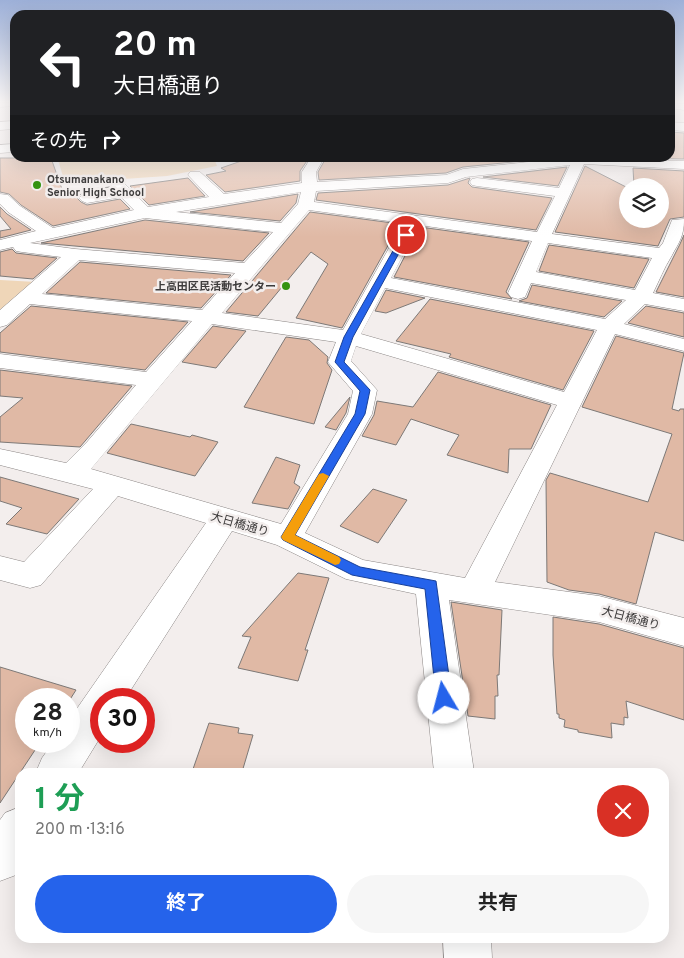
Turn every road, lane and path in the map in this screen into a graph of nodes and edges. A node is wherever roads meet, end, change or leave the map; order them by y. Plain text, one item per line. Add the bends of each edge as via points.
1 (315, 162) edge
2 (540, 162) edge
3 (578, 162) edge
4 (636, 162) edge
5 (684, 165) edge
6 (195, 175) dead end
7 (448, 179) junction
8 (565, 193) junction
9 (307, 196) junction
10 (3, 198) dead end
11 (87, 198) dead end
12 (220, 199) junction
13 (145, 212) junction
14 (414, 219) junction
15 (684, 224) edge
16 (285, 228) junction
17 (51, 234) junction
18 (541, 237) junction
19 (2, 244) edge
20 (22, 246) dead end
21 (673, 248) edge
22 (75, 254) junction
23 (250, 269) junction
24 (525, 276) junction
25 (381, 282) junction
26 (641, 297) junction
27 (26, 298) junction
28 (684, 305) edge
29 (513, 308) junction
30 (208, 317) junction
31 (0, 321) edge
32 (609, 326) junction
33 (349, 337) junction
34 (684, 345) edge
35 (0, 361) edge
36 (152, 380) junction
37 (570, 401) junction
38 (0, 457) edge
39 (72, 473) junction
40 (112, 485) junction
41 (224, 519) junction
42 (288, 537) junction
43 (0, 568) edge
44 (431, 585) junction
45 (474, 592) junction
46 (684, 632) edge
47 (111, 688) edge
48 (90, 721) edge
49 (59, 768) edge
50 (453, 768) edge
51 (15, 836) edge
52 (0, 859) edge
53 (467, 943) edge
54 (468, 958) edge

1 - 9 street via 310,172
2 - 7 street via 463,173
3 - 8 street
4 - 5 street via 661,169
6 - 12 street
7 - 8 street
7 - 9 street
8 - 18 street
9 - 12 street
9 - 14 street
9 - 16 street
10 - 17 street
11 - 13 street via 122,188
12 - 13 street
13 - 16 street
13 - 17 street
14 - 18 street
14 - 25 street
15 - 21 street via 678,223
16 - 23 street
17 - 19 street
18 - 21 street
18 - 24 street
20 - 22 street
21 - 26 street
22 - 23 street
22 - 27 street
23 - 30 street
24 - 26 street
24 - 29 street
25 - 29 street
25 - 33 street
26 - 28 street
26 - 32 street
27 - 30 street
27 - 31 street
29 - 32 street
30 - 33 street
30 - 36 street
32 - 34 street
32 - 37 street
33 - 37 street
33 - 42 street via 340,362 365,390 360,414
35 - 36 street
36 - 39 street
37 - 45 street
38 - 39 street, 大日橋通り
39 - 40 street, 大日橋通り
40 - 41 street, 大日橋通り
40 - 43 street via 30,576
41 - 42 street, 大日橋通り
41 - 47 street
42 - 44 street, 大日橋通り via 357,571
44 - 45 street, 大日橋通り
44 - 50 street
45 - 46 street, 大日橋通り via 600,609
48 - 49 street
51 - 52 street
53 - 54 street

